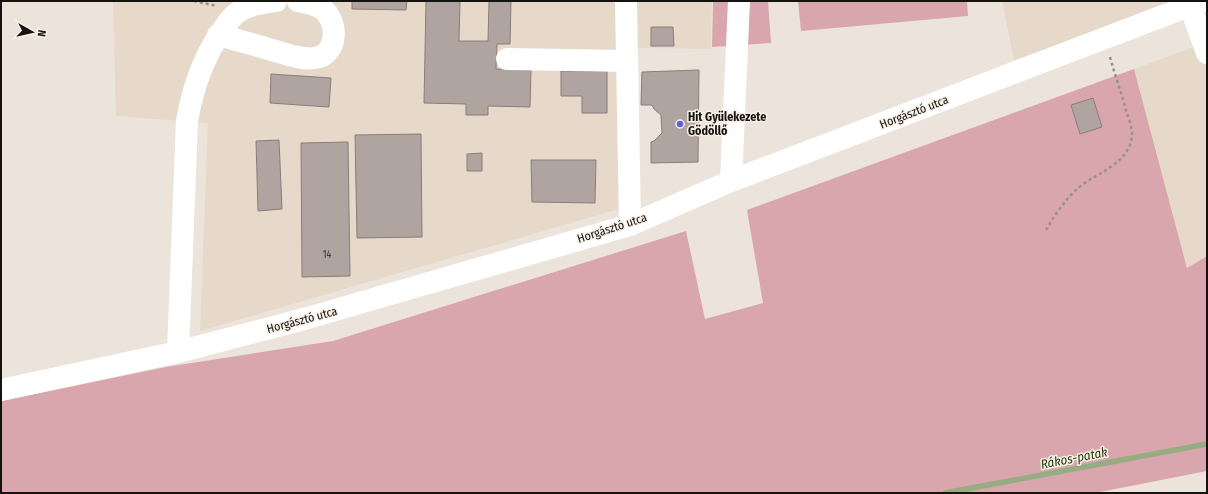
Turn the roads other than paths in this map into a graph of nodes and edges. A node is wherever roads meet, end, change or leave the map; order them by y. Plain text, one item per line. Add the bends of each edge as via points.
1 (276, 1) edge
2 (298, 1) edge
3 (626, 1) edge
4 (739, 1) edge
5 (1196, 3) edge
6 (218, 35) junction
7 (1207, 53) edge
8 (506, 60) dead end
9 (627, 61) junction
10 (731, 181) junction
11 (630, 225) junction
12 (178, 352) junction
13 (1, 390) edge

1 - 6 street via 253,5 240,11
2 - 6 street via 322,8 332,21 334,40 322,56 296,56
3 - 9 street
4 - 10 street
5 - 7 street
5 - 10 street, Horgásztó utca via 1105,39 883,114
6 - 12 street via 198,75 187,121
8 - 9 street
9 - 11 street
10 - 11 street, Horgásztó utca
11 - 12 street, Horgásztó utca via 348,308
12 - 13 street, Horgásztó utca

